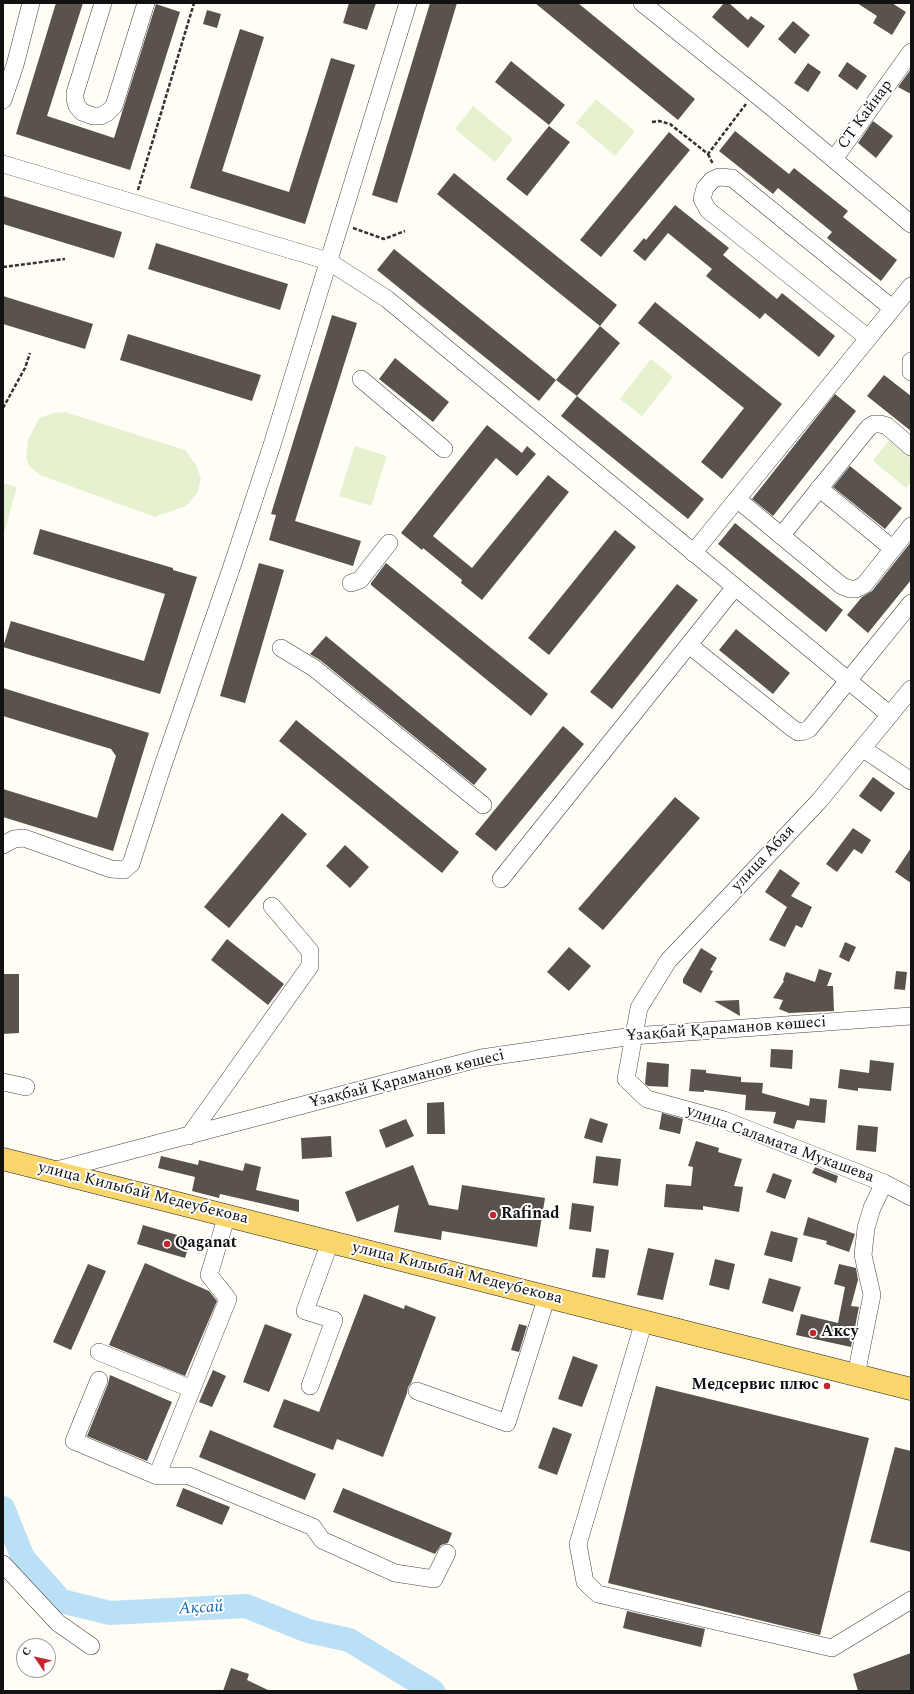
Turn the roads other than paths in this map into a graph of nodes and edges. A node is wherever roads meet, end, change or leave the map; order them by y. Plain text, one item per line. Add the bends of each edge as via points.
1 (31, 3) edge
2 (103, 3) edge
3 (146, 3) edge
4 (408, 3) edge
5 (642, 3) edge
6 (911, 52) edge
7 (3, 100) edge
8 (834, 159) junction
9 (3, 164) edge
10 (911, 224) edge
11 (328, 261) junction
12 (911, 286) edge
13 (892, 308) junction
14 (868, 338) junction
15 (911, 361) edge
16 (911, 372) edge
17 (361, 379) dead end
18 (911, 447) edge
19 (444, 449) dead end
20 (819, 488) junction
21 (737, 499) junction
22 (911, 526) edge
23 (781, 536) junction
24 (389, 543) dead end
25 (893, 550) junction
26 (693, 552) junction
27 (351, 583) dead end
28 (735, 587) junction
29 (911, 603) edge
30 (689, 645) junction
31 (281, 648) dead end
32 (848, 681) junction
33 (911, 689) edge
34 (890, 715) junction
35 (862, 748) junction
36 (911, 781) edge
37 (483, 805) dead end
38 (3, 832) edge
39 (24, 838) junction
40 (3, 845) edge
41 (501, 879) dead end
42 (272, 906) dead end
43 (910, 1017) edge
44 (633, 1036) junction
45 (3, 1082) edge
46 (26, 1087) dead end
47 (189, 1136) junction
48 (3, 1160) edge
49 (53, 1171) junction
50 (884, 1183) junction
51 (911, 1197) edge
52 (227, 1215) junction
53 (330, 1242) junction
54 (547, 1296) junction
55 (644, 1321) junction
56 (99, 1352) dead end
57 (856, 1375) junction
58 (99, 1380) dead end
59 (310, 1386) dead end
60 (911, 1389) edge
61 (192, 1390) junction
62 (417, 1391) dead end
63 (157, 1476) junction
64 (447, 1553) dead end
65 (3, 1564) edge
66 (911, 1600) edge
67 (91, 1646) dead end

1 - 7 street
2 - 3 street via 75,93 77,106 82,112 93,116 101,116 114,106
4 - 11 street
5 - 8 street
6 - 8 street, СТ Кайнар
8 - 10 street
9 - 11 street
11 - 26 street via 387,299
11 - 39 street via 272,445 130,864 124,870 111,868
12 - 13 street
13 - 14 street
13 - 14 street via 732,178 718,177 705,188 702,199 708,210
14 - 21 street
15 - 16 street
17 - 19 street
18 - 20 street via 886,426 874,424 868,427
20 - 23 street
20 - 25 street
21 - 23 street
21 - 26 street
22 - 25 street
23 - 25 street via 842,586 850,589 864,585
24 - 27 street via 360,580
26 - 28 street
28 - 30 street
28 - 32 street
29 - 32 street
30 - 32 street via 798,732 809,729
30 - 41 street
31 - 37 street via 314,668
32 - 34 street
33 - 34 street, улица Абая
34 - 35 street, улица Абая
35 - 36 street
35 - 44 street, улица Абая via 820,800 668,961 639,1008
38 - 39 street
39 - 40 street via 14,839
42 - 47 street via 310,951 310,966
43 - 44 street, Ұзақбай Қараманов көшесі
44 - 47 street, Ұзақбай Қараманов көшесі via 481,1058
44 - 50 street, улица Саламата Мукашева via 626,1079 647,1098 724,1120
45 - 46 street
47 - 49 street, Ұзақбай Қараманов көшесі
48 - 49 main road, улица Килыбай Медеубекова
49 - 52 main road, улица Килыбай Медеубекова
50 - 51 street, улица Саламата Мукашева
50 - 57 street via 866,1228 863,1255 872,1295
52 - 53 main road, улица Килыбай Медеубекова
52 - 61 street via 210,1276 228,1299
53 - 54 main road, улица Килыбай Медеубекова
53 - 59 street via 305,1311 334,1320
54 - 55 main road, улица Килыбай Медеубекова
54 - 62 street via 507,1422
55 - 57 main road, улица Килыбай Медеубекова
55 - 66 street via 578,1544 585,1582 598,1594 832,1648
56 - 61 street
57 - 60 main road, улица Килыбай Медеубекова
58 - 63 street via 74,1440
61 - 63 street
63 - 64 street via 189,1476 313,1527 322,1540 396,1573 434,1579
65 - 67 street via 58,1623

